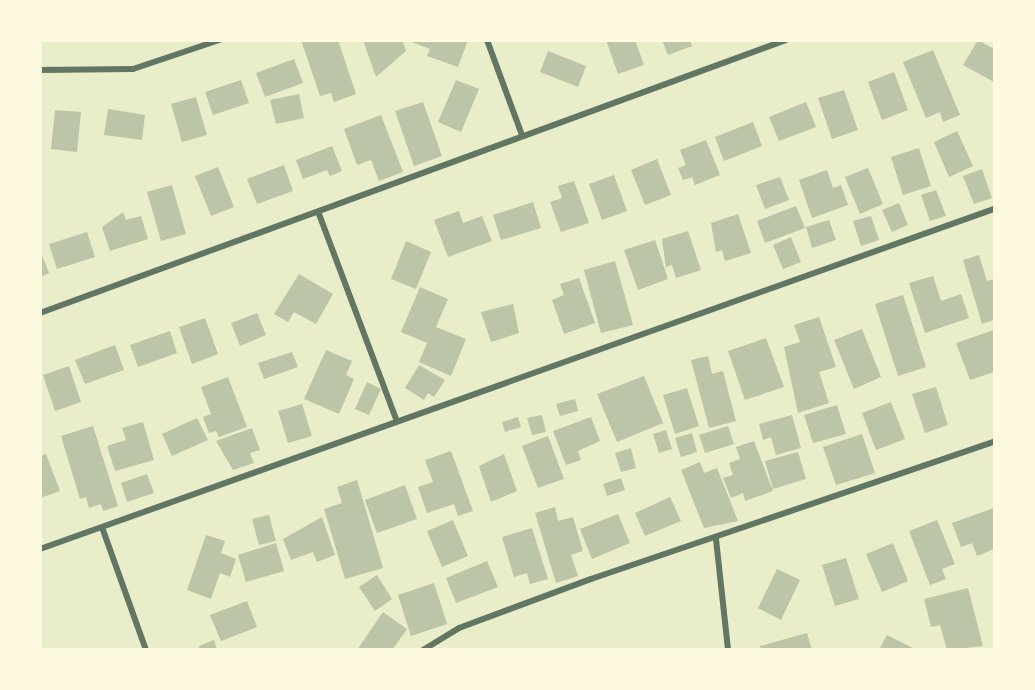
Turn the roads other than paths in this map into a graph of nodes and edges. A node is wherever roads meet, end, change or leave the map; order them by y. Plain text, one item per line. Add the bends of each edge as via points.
1 (219, 40) edge
2 (487, 40) edge
3 (786, 40) edge
4 (40, 70) edge
5 (522, 135) junction
6 (994, 209) edge
7 (319, 214) junction
8 (40, 313) edge
9 (396, 419) junction
10 (994, 442) edge
11 (103, 530) junction
12 (716, 539) junction
13 (40, 549) edge
14 (146, 650) edge
15 (423, 650) edge
16 (728, 650) edge

1 - 4 street via 133,69
2 - 5 street
3 - 5 street
5 - 7 street
6 - 9 street
7 - 8 street
7 - 9 street
9 - 11 street
10 - 12 street
11 - 13 street
11 - 14 street
12 - 15 street via 481,620
12 - 16 street

